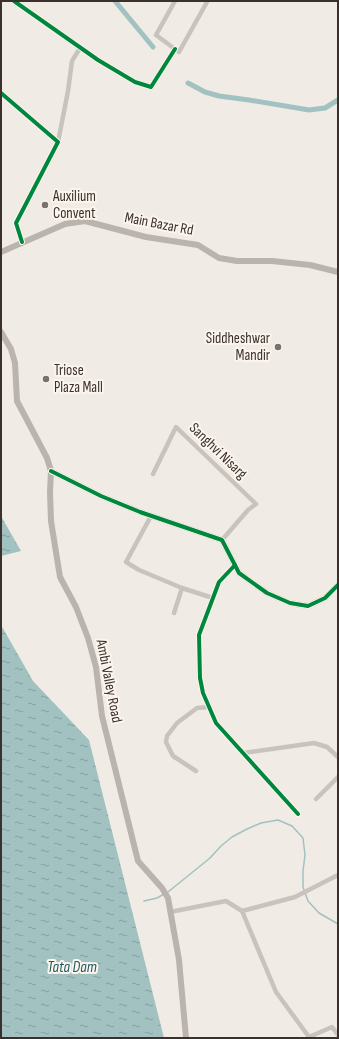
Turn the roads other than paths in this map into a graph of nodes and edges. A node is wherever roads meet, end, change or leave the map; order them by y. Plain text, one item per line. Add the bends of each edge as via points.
1 (14, 1) edge
2 (175, 1) edge
3 (206, 2) dead end
4 (80, 48) junction
5 (175, 49) junction
6 (1, 93) edge
7 (58, 142) junction
8 (22, 242) junction
9 (1, 252) edge
10 (338, 272) edge
11 (1, 332) edge
12 (51, 471) junction
13 (152, 474) dead end
14 (151, 516) junction
15 (222, 540) junction
16 (235, 565) junction
17 (338, 585) edge
18 (182, 588) junction
19 (213, 598) junction
20 (174, 613) dead end
21 (209, 707) junction
22 (243, 753) junction
23 (338, 757) edge
24 (196, 771) dead end
25 (338, 777) edge
26 (316, 800) dead end
27 (298, 814) dead end
28 (338, 875) edge
29 (242, 911) junction
30 (170, 912) junction
31 (338, 1036) edge
32 (186, 1038) edge

1 - 4 street
2 - 5 street via 156,35
3 - 5 street via 179,52
4 - 5 street via 135,82 151,87
4 - 7 street via 72,61
6 - 7 street
7 - 8 street via 16,224
8 - 9 main road, Main Bazar Rd
8 - 10 main road, Main Bazar Rd via 65,224 85,221 146,237 198,245 219,258 310,265
11 - 12 main road, Ambi Valley Road via 11,349 15,363 17,401 47,458
12 - 14 main road via 101,496
12 - 30 main road, Ambi Valley Road via 51,521 60,577 76,607 96,667 102,716 138,861 162,888 168,898
13 - 15 street, Sanghvi Nisarg via 176,427 256,504
14 - 15 main road
14 - 18 street via 126,562
15 - 16 main road
16 - 17 main road via 240,573 267,593 290,603 308,606 325,598
16 - 19 street via 219,582
18 - 19 street
18 - 20 street
19 - 21 street via 199,635 200,678
21 - 22 street via 216,723
21 - 24 street via 197,708 177,723 167,736 166,742 173,756
22 - 23 street via 314,743 327,747
22 - 27 street
25 - 26 street
28 - 29 street via 295,897
29 - 30 street via 226,902
29 - 31 street via 276,992 309,1037 332,1027
30 - 32 main road, Ambi Valley Road via 179,960

